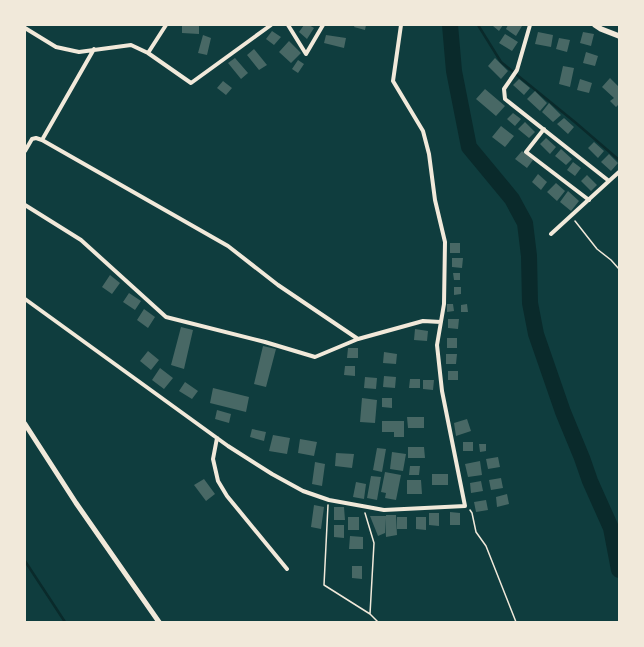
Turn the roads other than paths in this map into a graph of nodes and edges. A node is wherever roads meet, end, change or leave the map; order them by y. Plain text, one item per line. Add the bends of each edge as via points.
1 (166, 25) edge
2 (271, 25) edge
3 (288, 25) edge
4 (323, 25) edge
5 (401, 25) edge
6 (530, 25) edge
7 (595, 25) edge
8 (25, 28) edge
9 (619, 36) edge
10 (94, 49) junction
11 (148, 53) junction
12 (544, 129) junction
13 (42, 140) junction
14 (25, 151) edge
15 (619, 172) edge
16 (609, 181) junction
17 (588, 200) junction
18 (25, 205) edge
19 (551, 234) dead end
20 (25, 299) edge
21 (441, 322) junction
22 (358, 339) junction
23 (25, 424) edge
24 (217, 438) junction
25 (287, 569) dead end
26 (159, 622) edge

1 - 11 street
2 - 11 street via 191,83
3 - 4 street via 306,54
5 - 21 street via 393,81 423,131 430,154 435,200 445,242 444,304
6 - 12 street via 517,70 504,89 504,99
7 - 9 main road
8 - 10 street via 56,47 79,52
10 - 11 street via 131,45
10 - 13 street
12 - 16 street
12 - 17 street via 526,152
13 - 14 street via 32,139
13 - 22 street via 228,246 278,285
15 - 16 street
16 - 17 street
17 - 19 street
18 - 22 street via 81,240 166,317 315,357
20 - 24 street
21 - 22 street via 423,321
21 - 24 street via 437,345 442,391 465,506 384,510 329,500 303,491 272,474
23 - 26 street
24 - 25 street via 213,459 218,481 227,496

